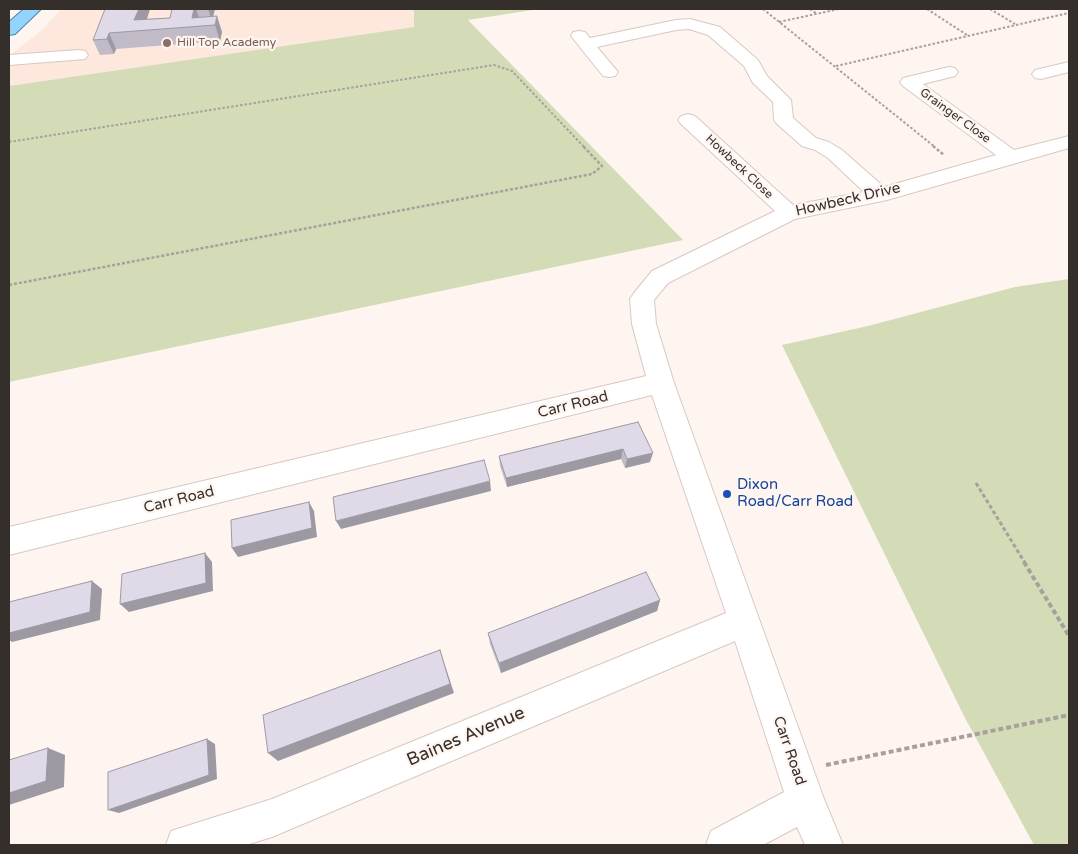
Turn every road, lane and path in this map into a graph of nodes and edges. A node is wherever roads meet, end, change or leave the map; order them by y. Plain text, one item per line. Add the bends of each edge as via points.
1 (33, 9) edge
2 (763, 9) edge
3 (810, 9) edge
4 (839, 9) edge
5 (927, 9) edge
6 (990, 9) edge
7 (1069, 13) edge
8 (817, 14) junction
9 (779, 22) junction
10 (1015, 24) junction
11 (9, 30) edge
12 (967, 36) junction
13 (79, 55) dead end
14 (9, 60) edge
15 (836, 66) junction
16 (1069, 67) edge
17 (609, 72) dead end
18 (949, 72) dead end
19 (1041, 74) dead end
20 (688, 120) dead end
21 (9, 142) edge
22 (1069, 142) edge
23 (1010, 156) junction
24 (964, 171) junction
25 (880, 194) junction
26 (789, 214) junction
27 (9, 285) edge
28 (661, 383) junction
29 (976, 483) dead end
30 (9, 542) edge
31 (746, 622) junction
32 (1069, 636) edge
33 (1069, 715) edge
34 (801, 786) junction
35 (185, 845) edge
36 (725, 845) edge
37 (824, 845) edge

1 - 11 main road
2 - 9 path
3 - 8 path
4 - 8 path
5 - 12 path
6 - 10 path
7 - 10 path
8 - 9 path
9 - 15 path
10 - 12 path
12 - 15 path
13 - 14 street
15 - 24 path
16 - 19 street
17 - 25 street via 582,40 690,24 714,31 752,64 759,79 782,100 784,120 809,142 835,154
18 - 23 street, Grainger Close via 908,82
20 - 26 street, Howbeck Close
21 - 27 path via 494,65 512,71 602,166 592,174
22 - 23 street, Howbeck Drive
23 - 24 street, Howbeck Drive
24 - 25 street, Howbeck Drive
25 - 26 street, Howbeck Drive
26 - 28 street, Howbeck Drive via 660,277 642,299 644,324
28 - 30 street, Carr Road
28 - 31 street, Carr Road
29 - 32 path
31 - 34 street, Carr Road
31 - 35 street, Baines Avenue via 272,818
33 - 34 path
34 - 36 street
34 - 37 street, Carr Road

